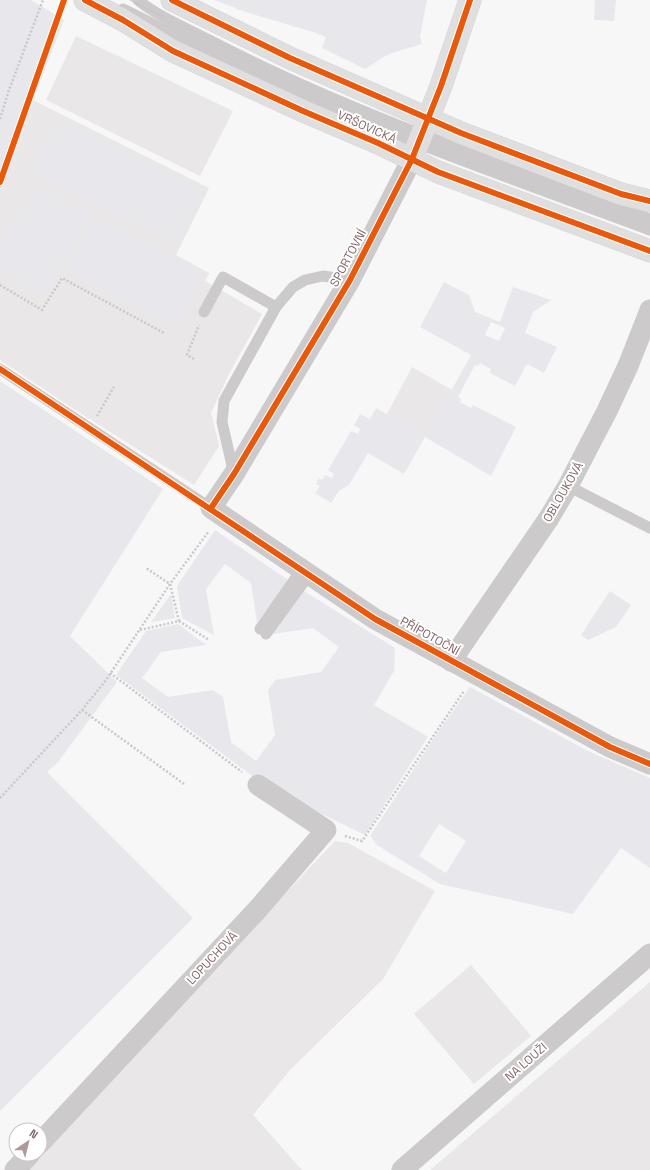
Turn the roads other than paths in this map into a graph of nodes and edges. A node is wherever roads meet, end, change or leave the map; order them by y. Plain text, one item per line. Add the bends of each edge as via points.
1 (85, 0) edge
2 (107, 0) edge
3 (138, 0) edge
4 (172, 0) edge
5 (470, 0) edge
6 (420, 139) junction
7 (650, 201) edge
8 (650, 219) edge
9 (650, 230) edge
10 (650, 251) edge
11 (350, 280) junction
12 (276, 306) junction
13 (650, 310) edge
14 (204, 312) road end
15 (0, 369) edge
16 (234, 474) junction
17 (568, 486) junction
18 (215, 512) junction
19 (650, 528) edge
20 (306, 572) junction
21 (263, 632) dead end
22 (451, 661) junction
23 (650, 764) edge
24 (258, 785) road end
25 (650, 954) edge
26 (48, 1134) edge
27 (22, 1162) edge
28 (15, 1170) edge
29 (402, 1170) edge

1 - 6 main road, VRŠOVICKÁ via 173,51 378,143
2 - 6 lane via 318,102
3 - 6 lane via 162,16 255,63
4 - 6 main road, VRŠOVICKÁ via 290,58
5 - 6 main road, SPORTOVNÍ via 442,86
6 - 7 main road, VRŠOVICKÁ via 476,139 621,194
6 - 8 lane
6 - 9 lane
6 - 10 main road, VRŠOVICKÁ via 438,172
6 - 11 street, SPORTOVNÍ
11 - 12 lane via 323,276 305,280 293,287
11 - 16 street, SPORTOVNÍ
12 - 14 lane via 224,277
12 - 16 lane via 224,401 222,422
13 - 17 street, OBLOUKOVÁ via 628,366
15 - 18 lane
16 - 18 street, SPORTOVNÍ
17 - 19 lane
17 - 22 street, OBLOUKOVÁ
18 - 20 street, PŘÍPOTOČNÍ
20 - 21 lane
20 - 22 street, PŘÍPOTOČNÍ via 375,619
22 - 23 street, PŘÍPOTOČNÍ via 610,748
24 - 26 street, LOPUCHOVÁ via 326,830 258,909
25 - 29 street, NA LOUŽI
27 - 28 street

